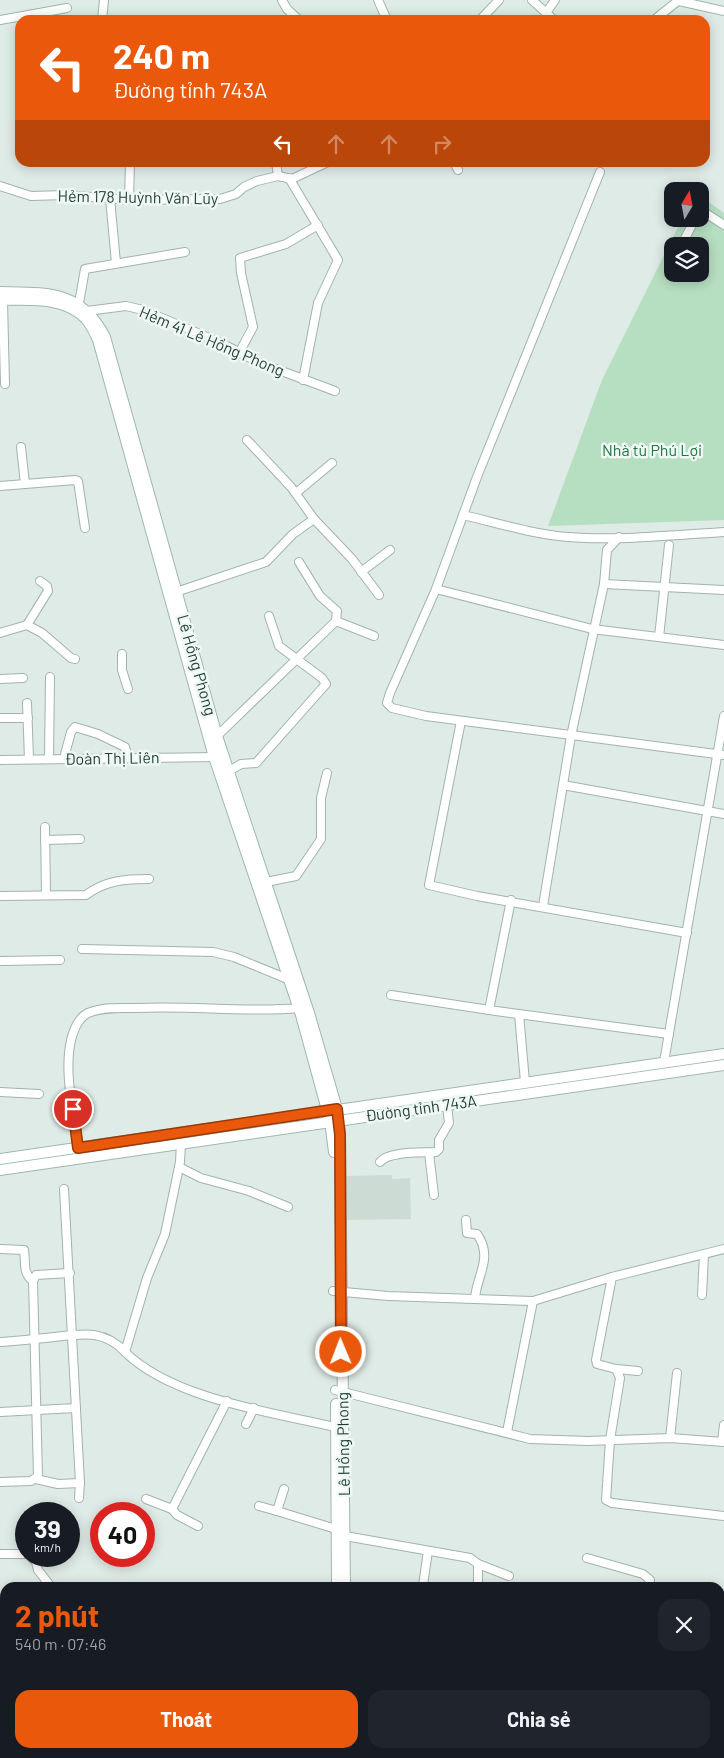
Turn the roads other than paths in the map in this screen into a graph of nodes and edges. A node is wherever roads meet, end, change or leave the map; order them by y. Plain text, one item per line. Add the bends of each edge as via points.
1 (104, 0) edge
2 (282, 0) edge
3 (378, 0) edge
4 (499, 0) edge
5 (532, 0) edge
6 (555, 0) edge
7 (679, 0) edge
8 (67, 8) dead end
9 (724, 11) edge
10 (546, 13) junction
11 (28, 15) edge
12 (102, 15) edge
13 (294, 15) edge
14 (385, 15) edge
15 (485, 15) edge
16 (548, 15) edge
17 (660, 15) edge
18 (15, 17) edge
19 (0, 20) edge
20 (130, 167) edge
21 (277, 167) edge
22 (320, 167) edge
23 (456, 167) edge
24 (458, 170) dead end
25 (600, 172) dead end
26 (278, 176) junction
27 (289, 178) junction
28 (0, 186) edge
29 (110, 198) junction
30 (129, 200) junction
31 (709, 215) edge
32 (318, 225) junction
33 (724, 225) edge
34 (185, 252) dead end
35 (116, 263) junction
36 (1, 297) edge
37 (83, 307) junction
38 (239, 353) junction
39 (303, 380) junction
40 (5, 384) dead end
41 (335, 391) dead end
42 (247, 440) dead end
43 (21, 447) dead end
44 (332, 463) dead end
45 (25, 484) junction
46 (0, 486) edge
47 (296, 493) junction
48 (463, 515) junction
49 (314, 518) junction
50 (85, 528) dead end
51 (724, 532) edge
52 (619, 537) junction
53 (669, 545) dead end
54 (390, 550) dead end
55 (299, 562) dead end
56 (361, 572) junction
57 (40, 581) dead end
58 (604, 584) junction
59 (664, 587) junction
60 (436, 589) junction
61 (724, 590) edge
62 (176, 592) junction
63 (379, 595) dead end
64 (270, 616) dead end
65 (336, 621) junction
66 (27, 625) junction
67 (592, 629) junction
68 (0, 633) edge
69 (374, 636) dead end
70 (659, 637) junction
71 (724, 645) edge
72 (122, 654) dead end
73 (75, 659) dead end
74 (297, 660) junction
75 (50, 677) dead end
76 (0, 678) edge
77 (23, 678) dead end
78 (128, 689) dead end
79 (27, 703) dead end
80 (724, 716) edge
81 (0, 718) edge
82 (28, 718) junction
83 (461, 721) junction
84 (217, 736) junction
85 (571, 736) junction
86 (721, 755) edge
87 (128, 757) junction
88 (219, 757) junction
89 (64, 758) junction
90 (29, 759) junction
91 (49, 759) junction
92 (0, 760) edge
93 (229, 771) junction
94 (327, 773) dead end
95 (563, 785) junction
96 (708, 810) junction
97 (724, 814) edge
98 (45, 828) dead end
99 (80, 839) dead end
100 (46, 840) junction
101 (149, 879) dead end
102 (266, 882) junction
103 (46, 895) junction
104 (0, 896) edge
105 (510, 900) junction
106 (543, 906) junction
107 (687, 933) junction
108 (82, 949) dead end
109 (0, 960) edge
110 (60, 960) dead end
111 (290, 980) junction
112 (392, 995) dead end
113 (299, 1008) junction
114 (489, 1010) junction
115 (520, 1014) junction
116 (669, 1034) junction
117 (724, 1054) edge
118 (664, 1062) junction
119 (724, 1064) edge
120 (666, 1073) junction
121 (575, 1075) junction
122 (525, 1082) junction
123 (576, 1086) junction
124 (485, 1088) junction
125 (0, 1092) edge
126 (39, 1094) dead end
127 (487, 1099) junction
128 (447, 1105) junction
129 (332, 1109) junction
130 (335, 1121) junction
131 (181, 1143) junction
132 (78, 1148) junction
133 (430, 1152) junction
134 (0, 1159) edge
135 (380, 1162) dead end
136 (179, 1167) junction
137 (0, 1170) edge
138 (64, 1189) dead end
139 (434, 1195) dead end
140 (288, 1207) dead end
141 (466, 1220) dead end
142 (0, 1249) edge
143 (724, 1249) edge
144 (704, 1254) junction
145 (70, 1273) junction
146 (612, 1277) junction
147 (33, 1281) junction
148 (337, 1292) junction
149 (702, 1295) dead end
150 (476, 1299) junction
151 (533, 1301) junction
152 (72, 1334) junction
153 (35, 1339) junction
154 (0, 1342) edge
155 (125, 1352) junction
156 (616, 1369) junction
157 (638, 1371) dead end
158 (677, 1373) dead end
159 (339, 1391) junction
160 (226, 1401) junction
161 (76, 1408) junction
162 (254, 1408) junction
163 (36, 1410) junction
164 (0, 1412) edge
165 (246, 1424) dead end
166 (724, 1424) edge
167 (335, 1427) junction
168 (507, 1432) junction
169 (670, 1438) junction
170 (610, 1440) junction
171 (723, 1442) edge
172 (36, 1479) junction
173 (0, 1482) edge
174 (80, 1483) junction
175 (284, 1489) dead end
176 (79, 1498) dead end
177 (146, 1500) dead end
178 (259, 1506) dead end
179 (172, 1509) junction
180 (277, 1511) junction
181 (724, 1516) edge
182 (198, 1526) dead end
183 (341, 1532) junction
184 (428, 1551) junction
185 (0, 1554) edge
186 (15, 1554) edge
187 (588, 1558) dead end
188 (478, 1564) junction
189 (37, 1567) edge
190 (509, 1576) dead end
191 (47, 1582) edge
192 (337, 1582) edge
193 (345, 1582) edge
194 (423, 1582) edge
195 (478, 1582) edge
196 (650, 1582) edge

1 - 12 street
2 - 13 street
3 - 14 street
4 - 15 street
5 - 10 street
6 - 10 street
7 - 9 street
7 - 17 street
8 - 11 street
10 - 16 street
18 - 19 street
20 - 30 street
21 - 26 street
22 - 27 street, Hẻm 178 Huỳnh Văn Lũy
23 - 24 street
25 - 48 street
26 - 27 street, Hẻm 178 Huỳnh Văn Lũy
26 - 30 street, Hẻm 178 Huỳnh Văn Lũy via 249,184 236,194 220,199
27 - 32 street
28 - 29 street, Hẻm 178 Huỳnh Văn Lũy via 31,196
29 - 30 street, Hẻm 178 Huỳnh Văn Lũy
29 - 35 street
31 - 33 street
32 - 38 street via 286,244 240,258 253,326
32 - 39 street via 338,260 318,303
34 - 35 street
35 - 37 street via 85,269
36 - 37 street via 61,295
36 - 40 street
36 - 88 street, Lê Hồng Phong via 59,302 87,320 98,340
37 - 38 street, Hẻm 41 Lê Hồng Phong via 126,306 143,310
37 - 62 street, Lê Hồng Phong via 105,337
38 - 39 street, Hẻm 41 Lê Hồng Phong
39 - 41 street, Hẻm 41 Lê Hồng Phong
42 - 47 street
43 - 45 street
44 - 47 street
45 - 46 street
45 - 50 street via 69,479 78,482
47 - 49 street
48 - 52 street via 568,537
48 - 60 street
49 - 56 street
49 - 62 street via 266,562
51 - 52 street
52 - 58 street via 607,550
53 - 59 street
54 - 56 street
55 - 65 street via 320,596 336,611
56 - 63 street
57 - 66 street via 48,590
58 - 59 street
58 - 67 street
59 - 61 street
59 - 70 street
60 - 67 street
60 - 83 street via 388,703 392,708
62 - 84 street, Lê Hồng Phong
64 - 74 street via 279,646
65 - 69 street
65 - 74 street
66 - 68 street
66 - 73 street
67 - 70 street
67 - 85 street
70 - 71 street
72 - 78 street via 122,670
74 - 84 street
74 - 93 street via 326,684 256,763 240,764
75 - 91 street
76 - 77 street
79 - 82 street
80 - 86 street
81 - 82 street
82 - 90 street
83 - 85 street
83 - 105 street via 429,885
84 - 88 street, Lê Hồng Phong
85 - 86 street
85 - 95 street
86 - 96 street
87 - 88 street, Đoàn Thị Liên
87 - 89 street, Đoàn Thị Liên
87 - 89 street via 125,747 113,740 74,727
88 - 93 street, Lê Hồng Phong
88 - 111 street, Lê Hồng Phong
89 - 91 street, Đoàn Thị Liên
90 - 91 street, Đoàn Thị Liên
90 - 92 street, Đoàn Thị Liên
93 - 102 street, Lê Hồng Phong
94 - 102 street via 321,798 321,839 296,876
95 - 96 street
95 - 106 street
96 - 97 street
96 - 107 street
98 - 100 street
99 - 100 street
100 - 103 street
101 - 103 street via 116,880 86,895
102 - 129 street, Lê Hồng Phong via 310,1013
103 - 104 street
105 - 106 street
105 - 114 street
106 - 107 street
107 - 116 street
108 - 111 street via 213,952
109 - 110 street
111 - 113 street, Lê Hồng Phong
112 - 114 street
113 - 129 street, Lê Hồng Phong
113 - 132 street via 148,1007 88,1012 79,1021 69,1049 68,1067
114 - 115 street
115 - 116 street
115 - 122 street
116 - 118 street
117 - 118 street, Đường tỉnh 743A
118 - 120 street
118 - 121 street, Đường tỉnh 743A
119 - 120 street, Đường tỉnh 743A
120 - 123 street, Đường tỉnh 743A
121 - 122 street, Đường tỉnh 743A
121 - 123 street
122 - 124 street, Đường tỉnh 743A
123 - 127 street, Đường tỉnh 743A
124 - 127 street
124 - 129 street, Đường tỉnh 743A
125 - 126 street
127 - 128 street, Đường tỉnh 743A
128 - 130 street, Đường tỉnh 743A
128 - 133 street via 449,1123 439,1140 439,1149
129 - 130 street, Lê Hồng Phong
129 - 132 street, Đường tỉnh 743A
130 - 131 street, Đường tỉnh 743A
130 - 148 street, Lê Hồng Phong
131 - 136 street
131 - 137 street, Đường tỉnh 743A
132 - 134 street, Đường tỉnh 743A
133 - 135 street via 395,1155
133 - 139 street
136 - 140 street via 201,1178 249,1191
136 - 155 street via 165,1234
138 - 145 street
141 - 150 street via 467,1233 477,1234 483,1249 484,1268
142 - 147 street via 22,1249 25,1252 25,1269
143 - 144 street
144 - 146 street
144 - 149 street
145 - 147 street via 36,1275
145 - 152 street
146 - 151 street
146 - 156 street via 596,1360 602,1367
147 - 153 street
148 - 150 street
148 - 159 street, Lê Hồng Phong
150 - 151 street
151 - 168 street
152 - 153 street
152 - 155 street via 100,1336
152 - 161 street
153 - 154 street
153 - 163 street
155 - 160 street via 144,1367 185,1389
156 - 157 street
156 - 170 street via 620,1378
158 - 169 street
159 - 167 street, Lê Hồng Phong
159 - 168 street
159 - 183 street, Lê Hồng Phong
160 - 162 street
160 - 179 street
161 - 163 street
161 - 174 street
162 - 165 street
162 - 167 street
163 - 164 street
163 - 172 street via 39,1470
166 - 171 street
167 - 183 street, Lê Hồng Phong
168 - 170 street via 530,1439
169 - 170 street
169 - 171 street
170 - 181 street via 606,1500
172 - 173 street
172 - 174 street via 58,1484
174 - 176 street
175 - 180 street
177 - 179 street
178 - 180 street
179 - 182 street
180 - 183 street
183 - 184 street
183 - 192 street, Lê Hồng Phong
183 - 193 street, Lê Hồng Phong
184 - 188 street via 470,1558
184 - 194 street
185 - 186 street
187 - 196 street via 643,1574
188 - 190 street
188 - 195 street
189 - 191 street

